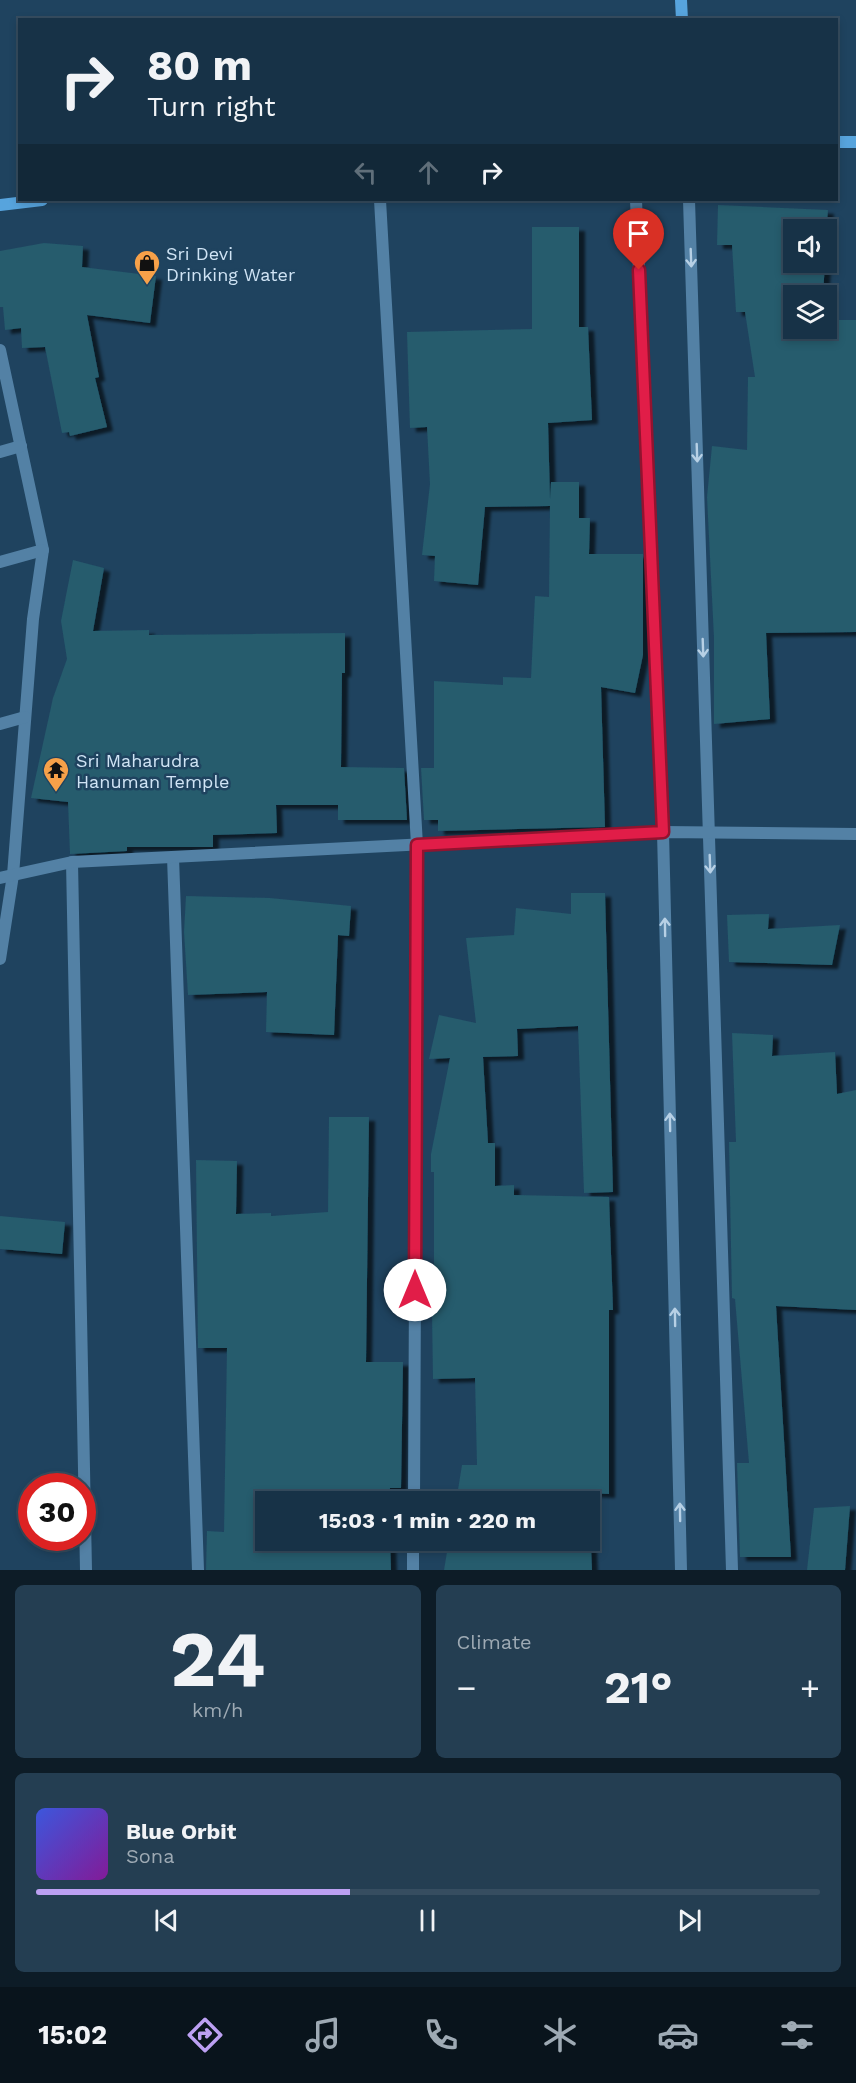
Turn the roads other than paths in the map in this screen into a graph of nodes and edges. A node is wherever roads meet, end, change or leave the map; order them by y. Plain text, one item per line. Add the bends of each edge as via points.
1 (681, 0) edge
2 (682, 18) edge
3 (838, 142) edge
4 (856, 142) edge
5 (35, 201) edge
6 (380, 201) edge
7 (636, 201) edge
8 (689, 201) edge
9 (0, 206) edge
10 (0, 350) edge
11 (21, 446) junction
12 (0, 452) edge
13 (43, 550) junction
14 (0, 562) edge
15 (25, 717) junction
16 (0, 724) edge
17 (663, 832) junction
18 (710, 832) junction
19 (856, 834) edge
20 (417, 845) junction
21 (173, 857) junction
22 (72, 862) junction
23 (13, 876) junction
24 (0, 878) edge
25 (0, 959) edge
26 (414, 1491) edge
27 (413, 1551) edge
28 (86, 1570) edge
29 (198, 1570) edge
30 (413, 1570) edge
31 (681, 1570) edge
32 (732, 1570) edge

1 - 2 main road
3 - 4 main road
5 - 9 main road
6 - 20 street
7 - 17 street
8 -> 18 street
10 - 11 street
11 - 12 street
11 - 13 street
13 - 14 street
13 - 15 street
15 - 16 street
15 - 23 street
17 - 18 street
17 - 20 street
31 -> 17 street
18 - 19 street
18 -> 32 street
20 - 21 street
20 - 26 street
21 - 22 street
21 - 29 street
22 - 23 street
22 - 28 street
23 - 24 street
23 - 25 street
27 - 30 street

